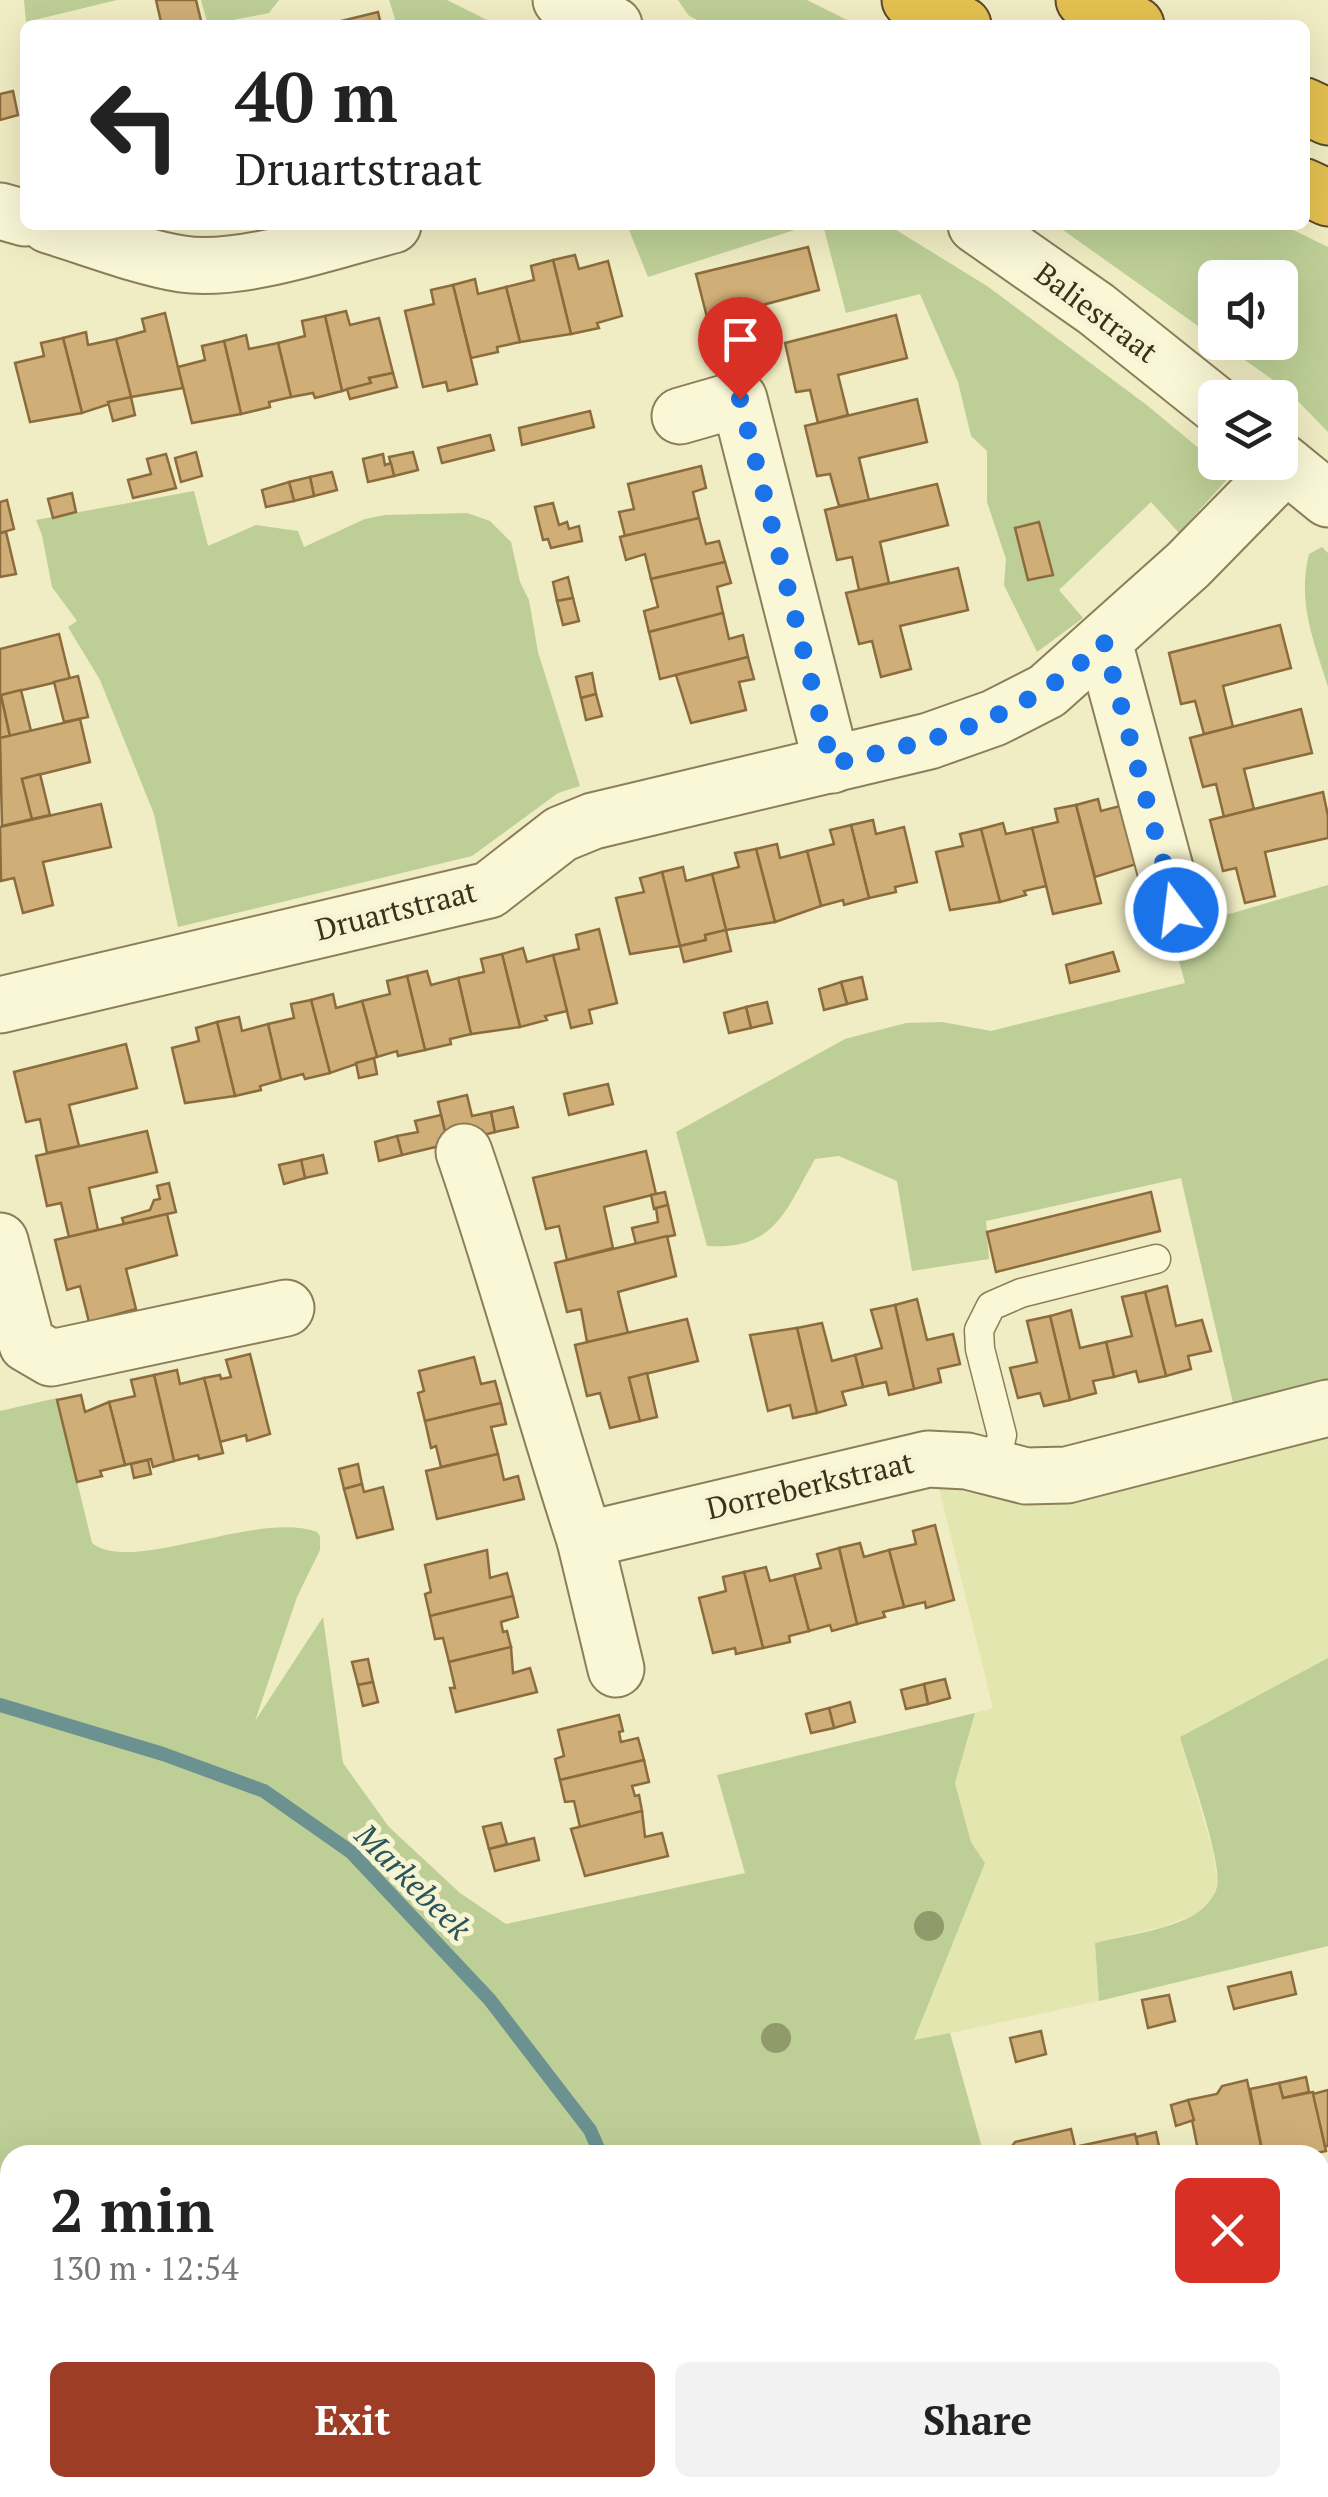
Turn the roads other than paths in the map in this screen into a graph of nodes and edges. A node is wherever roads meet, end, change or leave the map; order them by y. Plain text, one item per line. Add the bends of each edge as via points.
1 (562, 0) edge
2 (910, 0) edge
3 (1084, 0) edge
4 (604, 20) edge
5 (952, 20) edge
6 (1126, 20) edge
7 (65, 230) edge
8 (373, 230) edge
9 (983, 230) edge
10 (1198, 390) edge
11 (680, 416) dead end
12 (1298, 475) edge
13 (1266, 480) edge
14 (1328, 500) edge
15 (1104, 642) junction
16 (832, 764) junction
17 (1176, 910) dead end
18 (0, 1005) edge
19 (464, 1152) dead end
20 (0, 1241) edge
21 (1156, 1260) dead end
22 (286, 1308) dead end
23 (1328, 1408) edge
24 (995, 1466) junction
25 (585, 1540) junction
26 (616, 1670) dead end

1 - 4 street
2 - 5 highway
3 - 6 highway
7 - 8 street via 181,264 216,265
9 - 10 street, Baliestraat
11 - 16 street via 740,399
12 - 14 street
13 - 15 street, Druartstraat
15 - 16 street, Druartstraat via 1047,691 994,718
15 - 17 street
16 - 18 street, Druartstraat via 593,822 561,834 489,890
19 - 25 street
20 - 22 street via 27,1344 52,1358
21 - 24 lane via 1021,1292 991,1306 980,1349 1002,1434
23 - 24 street, Dorreberkstraat via 1067,1474 1026,1476
24 - 25 street, Dorreberkstraat via 928,1458
25 - 26 street

